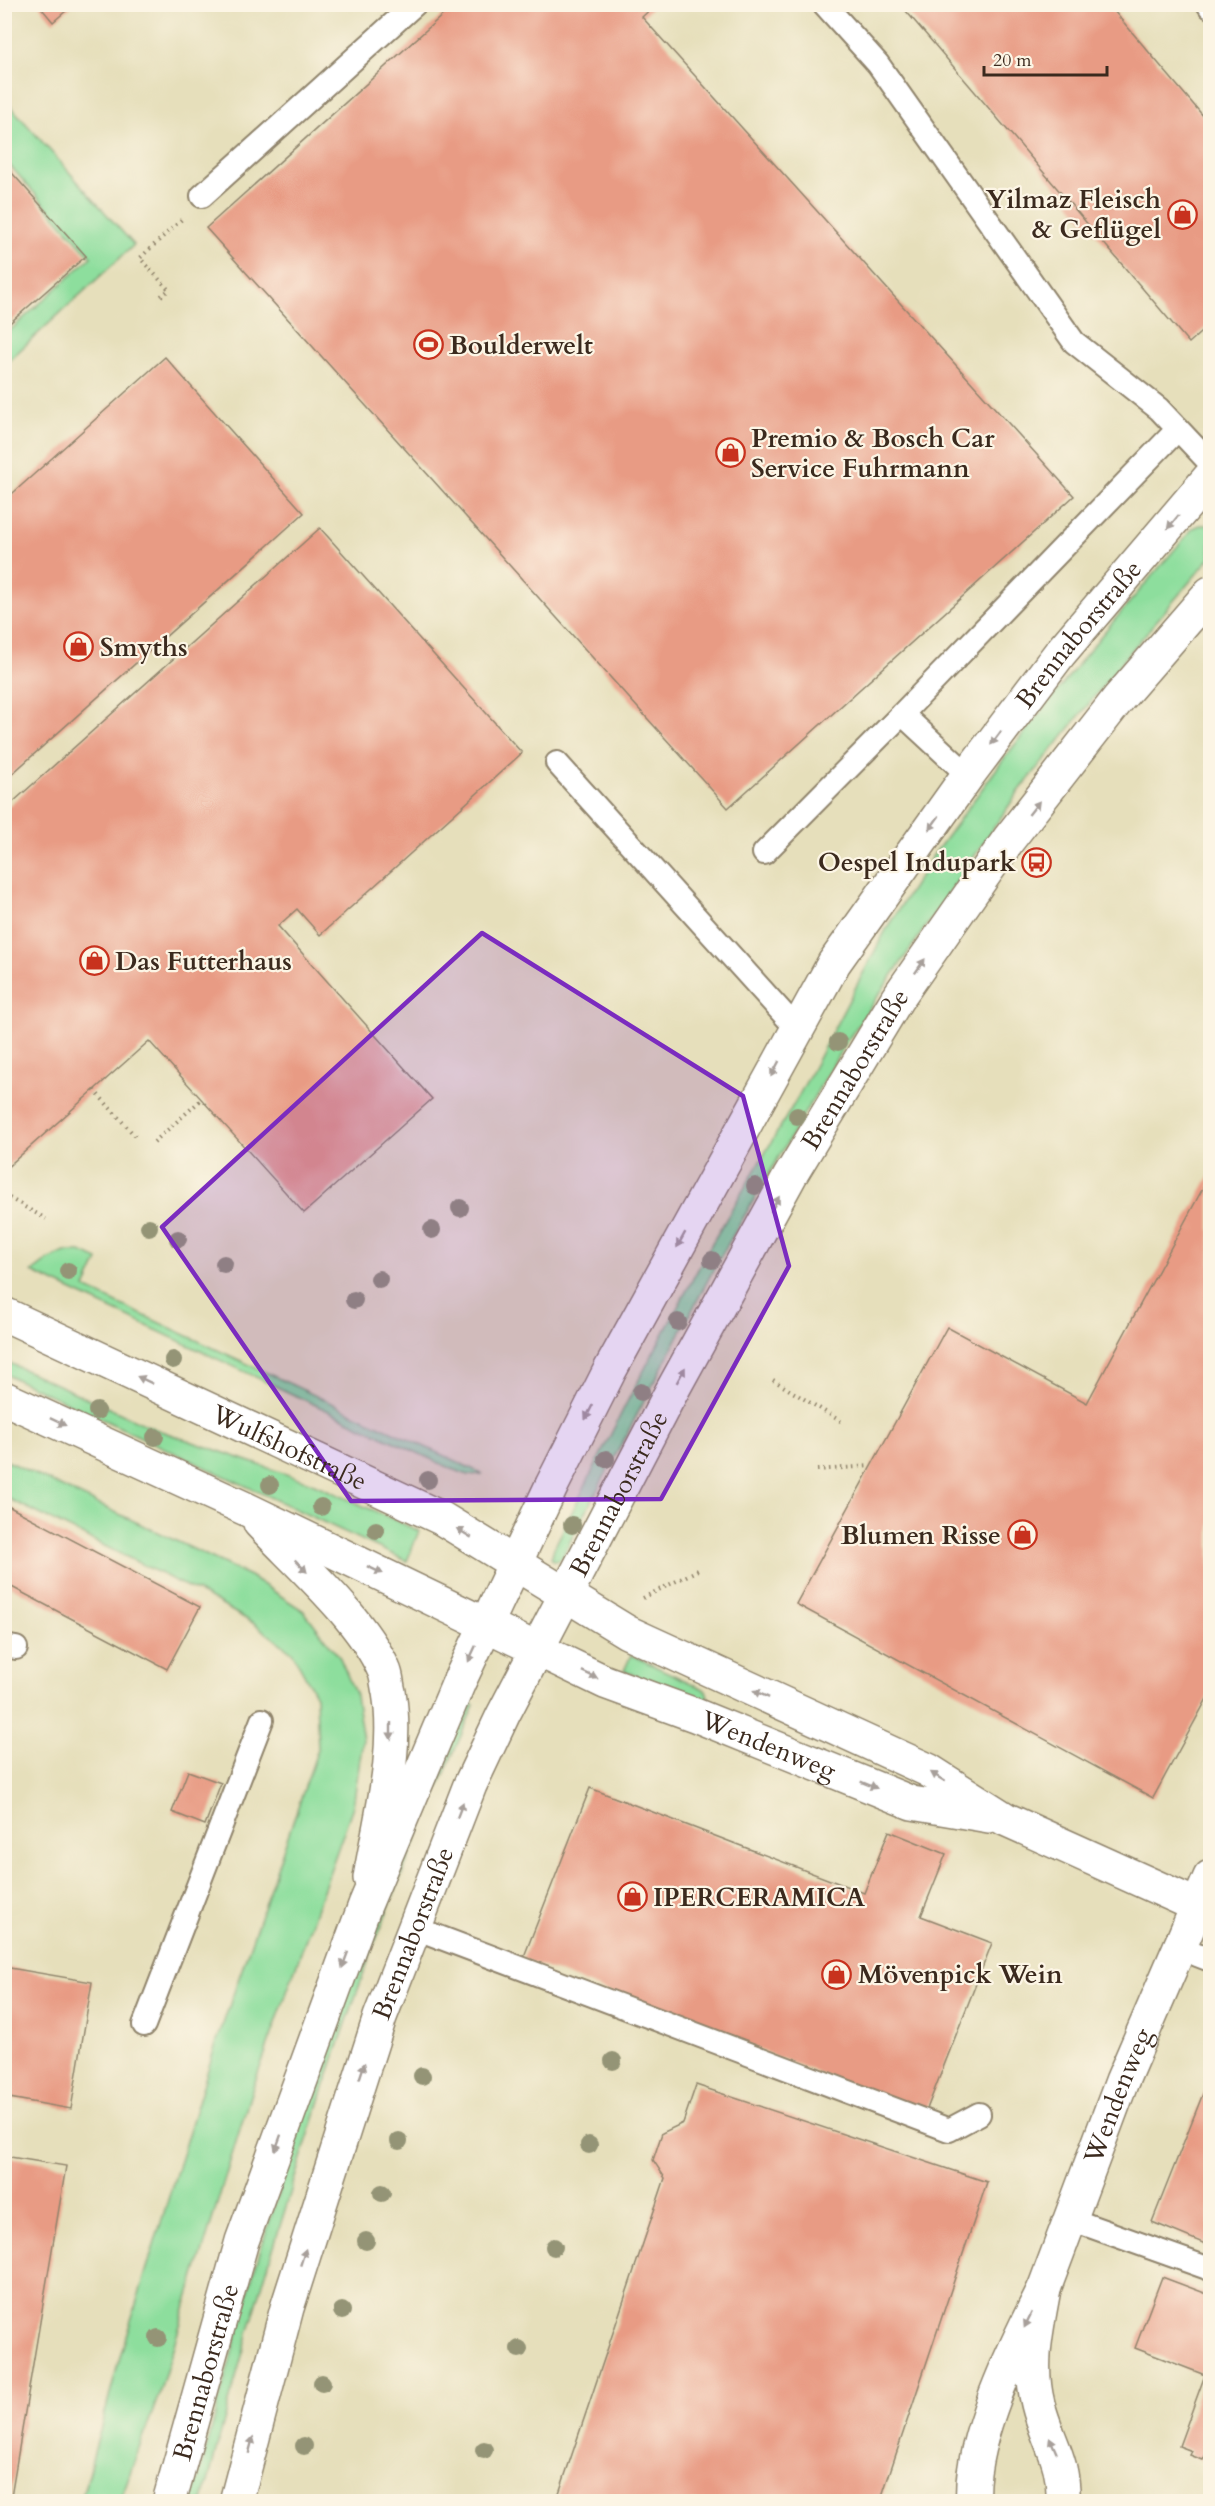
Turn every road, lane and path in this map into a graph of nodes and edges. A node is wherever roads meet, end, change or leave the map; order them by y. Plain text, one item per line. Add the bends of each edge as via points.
1 (415, 4) edge
2 (824, 4) edge
3 (202, 196) joint
4 (161, 296) dead end
5 (1177, 430) junction
6 (1210, 463) edge
7 (1210, 477) edge
8 (1210, 593) edge
9 (902, 714) junction
10 (557, 764) dead end
11 (968, 776) junction
12 (764, 853) dead end
13 (797, 1029) junction
14 (94, 1090) dead end
15 (202, 1099) dead end
16 (136, 1137) dead end
17 (154, 1142) dead end
18 (4, 1195) edge
19 (46, 1219) dead end
20 (4, 1314) edge
21 (773, 1380) dead end
22 (4, 1398) edge
23 (842, 1422) dead end
24 (870, 1466) dead end
25 (817, 1470) dead end
26 (246, 1509) junction
27 (514, 1563) junction
28 (700, 1569) dead end
29 (649, 1593) dead end
30 (566, 1594) junction
31 (486, 1624) junction
32 (538, 1649) junction
33 (262, 1720) dead end
34 (1005, 1819) junction
35 (1204, 1892) edge
36 (365, 1905) junction
37 (415, 1928) junction
38 (1179, 1948) junction
39 (1210, 1960) edge
40 (144, 2025) dead end
41 (979, 2114) dead end
42 (1070, 2219) junction
43 (1210, 2269) edge
44 (1044, 2289) junction
45 (169, 2502) edge
46 (236, 2502) edge
47 (973, 2502) edge
48 (1063, 2502) edge

1 - 3 lane
2 - 5 lane via 878,64 1074,342 1159,409
3 - 4 path via 140,258 169,290
5 - 6 lane
5 - 9 lane
7 -> 11 main road, Brennaborstraße via 1060,653
30 -> 8 main road, Brennaborstraße via 774,1207 897,999 1009,839 1119,698
9 - 11 lane
9 - 12 lane
10 - 13 lane
11 -> 13 main road, Brennaborstraße via 834,963
13 -> 27 main road, Brennaborstraße via 610,1370
14 - 16 path
15 - 17 path
18 - 19 path
27 -> 20 main road, Wulfshofstraße via 441,1518
21 - 23 path
22 -> 26 main road
24 - 25 path
26 -> 31 main road
26 -> 36 main road, Brennaborstraße via 333,1599 362,1633 385,1671 391,1708 391,1749
27 - 30 main road, Wulfshofstraße
27 - 31 main road, Brennaborstraße
28 - 29 path
30 - 32 main road, Brennaborstraße
34 -> 30 main road, Wendenweg via 928,1770 627,1632
31 - 32 main road
31 -> 36 main road, Brennaborstraße
32 -> 34 main road, Wendenweg via 605,1682 912,1803
37 -> 32 main road, Brennaborstraße via 470,1785
33 - 40 lane
34 - 35 main road, Wendenweg
35 - 38 main road, Wendenweg
36 -> 45 main road, Brennaborstraße via 242,2241
37 - 41 lane via 949,2130
46 -> 37 main road, Brennaborstraße via 287,2308 380,2017
38 - 39 lane
38 - 42 main road, Wendenweg via 1122,2081
42 - 43 lane
42 - 44 main road, Wendenweg
44 -> 47 main road, Wendenweg via 987,2421 974,2471
48 -> 44 main road, Wendenweg via 1061,2464 1038,2405 1032,2364

